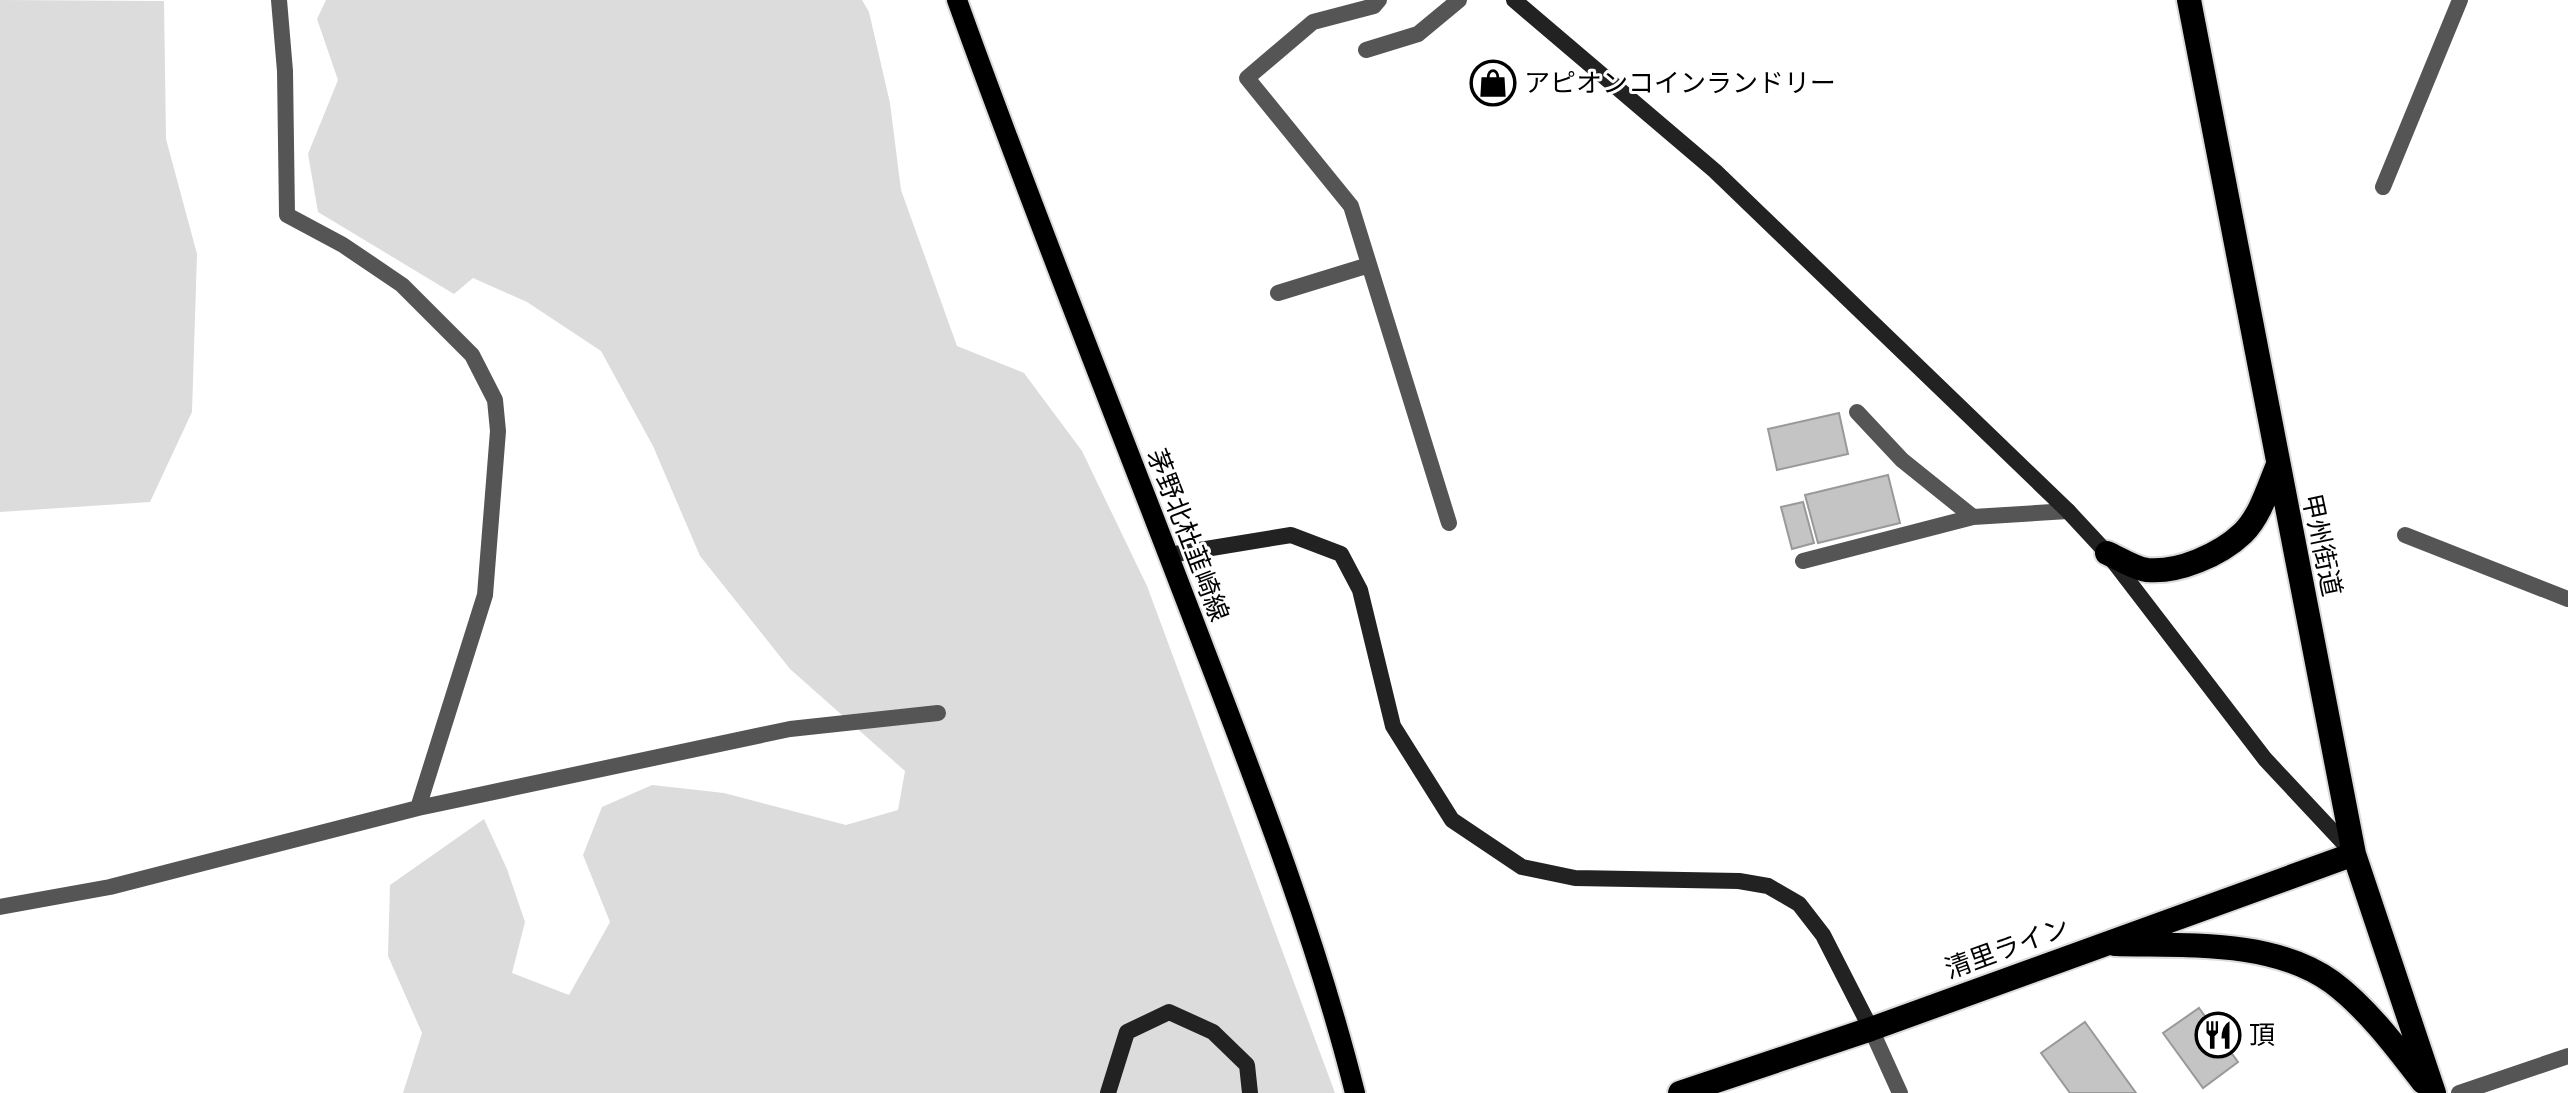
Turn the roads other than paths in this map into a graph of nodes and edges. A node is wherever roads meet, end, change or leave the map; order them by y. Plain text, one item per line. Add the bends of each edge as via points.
1 (279, 0) edge
2 (957, 0) edge
3 (1379, 0) edge
4 (1459, 0) edge
5 (1514, 0) edge
6 (2189, 0) edge
7 (2460, 0) edge
8 (1366, 50) dead end
9 (2383, 187) dead end
10 (1369, 265) junction
11 (1278, 293) dead end
12 (1857, 412) dead end
13 (2277, 467) junction
14 (2068, 511) junction
15 (1973, 517) junction
16 (1449, 523) dead end
17 (2405, 535) dead end
18 (2107, 553) junction
19 (1169, 555) junction
20 (1803, 561) dead end
21 (2568, 599) edge
22 (938, 713) dead end
23 (418, 808) junction
24 (2354, 854) junction
25 (0, 907) edge
26 (2101, 943) junction
27 (1871, 1029) junction
28 (2568, 1056) edge
29 (1108, 1093) edge
30 (1250, 1093) edge
31 (1355, 1093) edge
32 (1680, 1093) edge
33 (1900, 1093) edge
34 (2433, 1093) edge
35 (2459, 1093) edge

1 - 23 street via 287,215 402,285 472,355 495,400 498,431 485,595
2 - 19 main road, 茅野北杜韮崎線 via 1020,177
3 - 10 street via 1374,6 1313,22 1247,78 1351,206
4 - 8 street via 1418,34
5 - 14 street via 1715,171
6 - 13 highway, 甲州街道
7 - 9 street
10 - 11 street
10 - 16 street
12 - 15 street via 1902,460
13 - 18 highway via 2243,532 2220,549 2175,570 2144,570
13 - 24 highway, 甲州街道
14 - 15 street
14 - 18 street
15 - 20 street
17 - 21 street
18 - 24 street via 2265,759
19 - 27 street via 1291,535 1341,554 1360,590 1393,726 1452,820 1522,867 1575,878 1768,886 1799,904 1823,935
19 - 31 main road, 茅野北杜韮崎線 via 1333,1003
22 - 23 street via 790,729
23 - 25 street via 110,887
24 - 26 highway, 清里ライン
24 - 34 highway, 甲州街道
26 - 27 highway, 清里ライン
26 - 34 highway via 2229,948 2301,966 2360,1007
27 - 32 highway, 清里ライン
27 - 33 street
28 - 35 street
29 - 30 street via 1127,1032 1169,1012 1213,1032 1247,1065

